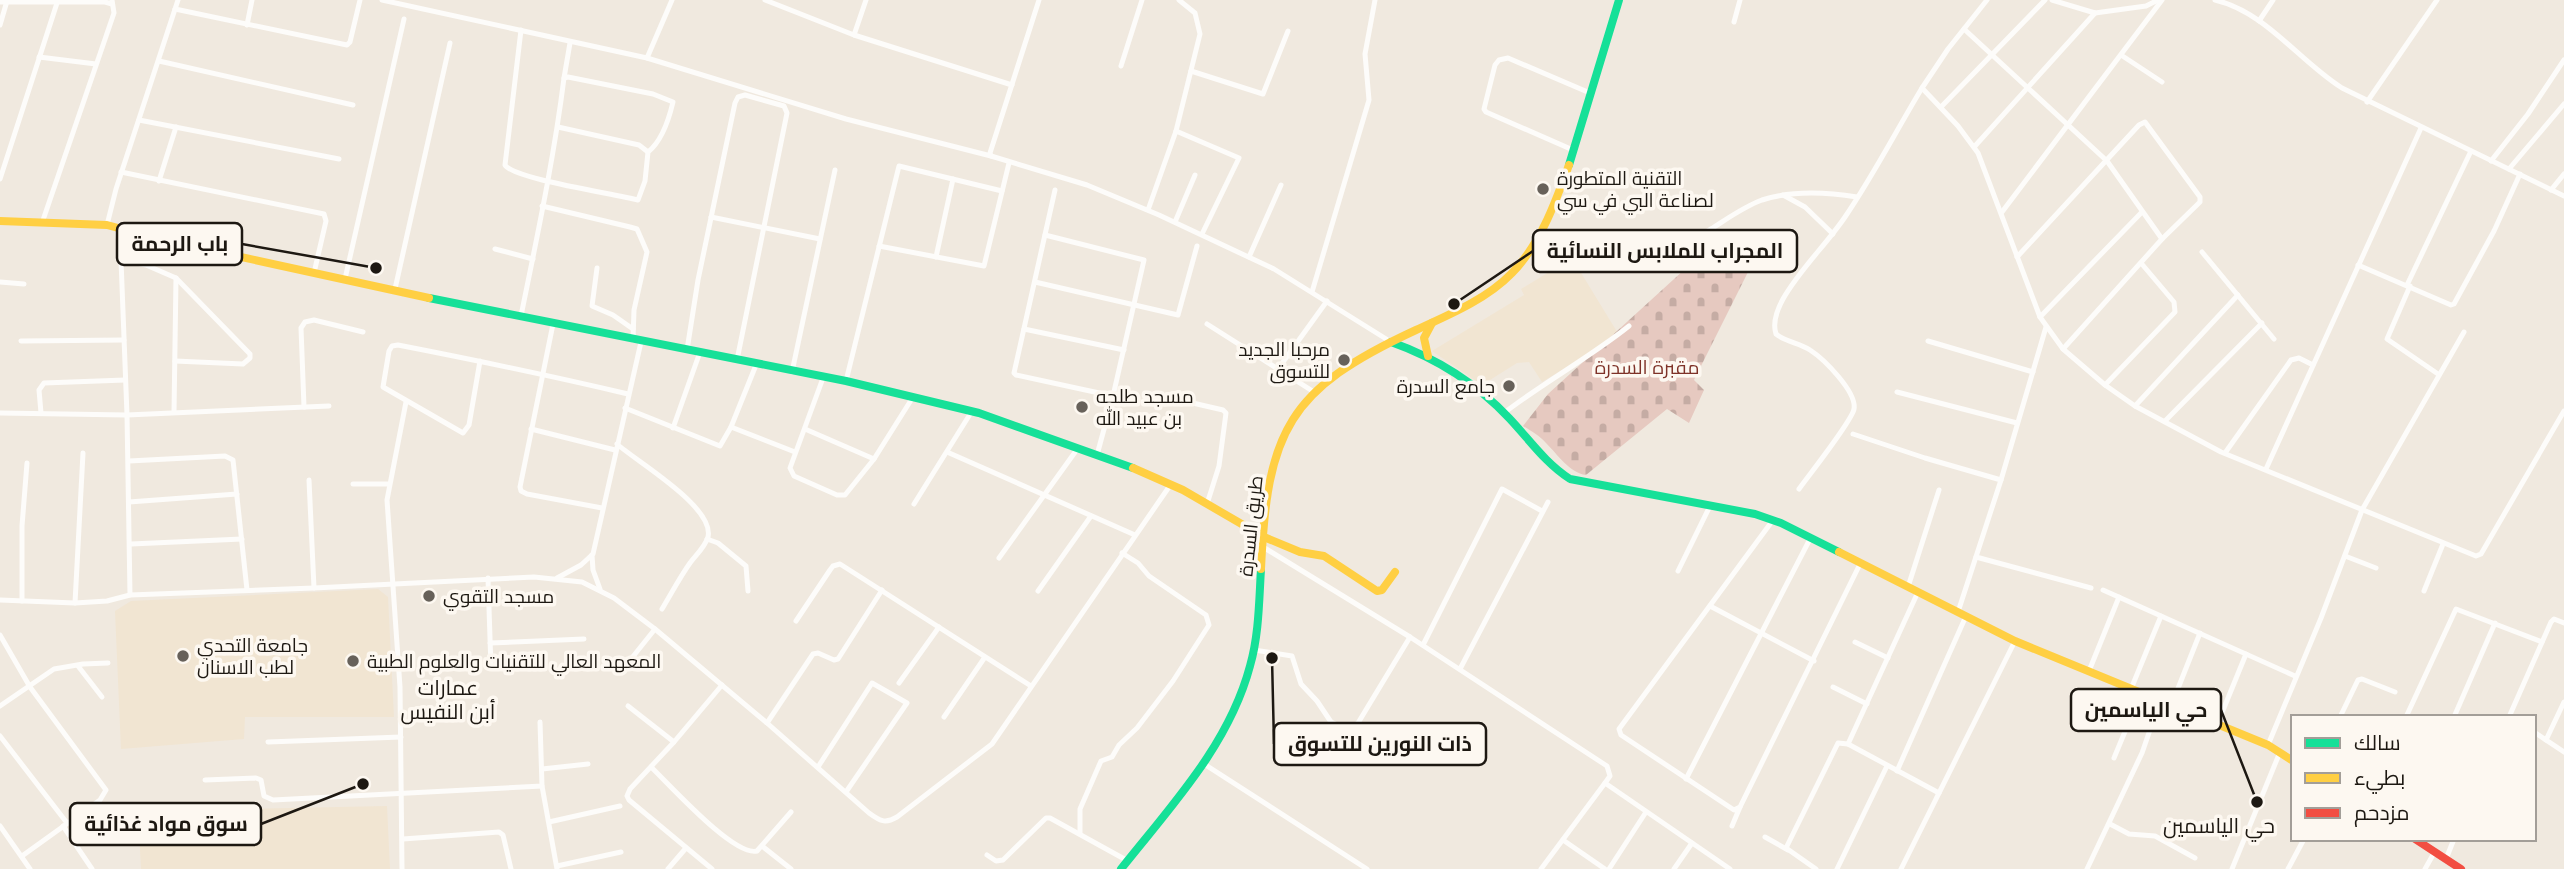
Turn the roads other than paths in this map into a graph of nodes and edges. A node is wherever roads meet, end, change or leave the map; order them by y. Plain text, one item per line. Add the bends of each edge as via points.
1 (178, 0) edge
2 (252, 0) edge
3 (360, 0) edge
4 (382, 0) edge
5 (673, 0) edge
6 (765, 0) edge
7 (866, 0) edge
8 (1039, 0) edge
9 (1143, 0) edge
10 (1179, 0) edge
11 (1375, 0) edge
12 (1619, 0) edge
13 (1740, 0) edge
14 (1987, 0) edge
15 (2045, 0) edge
16 (2052, 0) edge
17 (2160, 0) edge
18 (2215, 0) edge
19 (2273, 0) edge
20 (2437, 0) edge
21 (4, 1) edge
22 (112, 2) edge
23 (57, 3) junction
24 (174, 9) junction
25 (2095, 13) junction
26 (404, 19) dead end
27 (2259, 20) junction
28 (1734, 22) dead end
29 (0, 24) edge
30 (247, 25) junction
31 (1964, 29) junction
32 (521, 30) junction
33 (1287, 31) dead end
34 (854, 35) junction
35 (450, 43) dead end
36 (570, 43) junction
37 (1992, 54) junction
38 (2121, 55) junction
39 (39, 57) junction
40 (647, 58) junction
41 (2564, 60) edge
42 (159, 61) junction
43 (96, 64) junction
44 (1121, 66) dead end
45 (1191, 71) junction
46 (2561, 72) edge
47 (564, 78) junction
48 (2162, 82) dead end
49 (1012, 85) junction
50 (1922, 88) junction
51 (2029, 88) junction
52 (1590, 93) junction
53 (2367, 102) junction
54 (2564, 104) edge
55 (353, 105) dead end
56 (1941, 107) junction
57 (139, 120) junction
58 (2067, 125) junction
59 (176, 127) junction
60 (558, 127) junction
61 (2421, 128) junction
62 (1176, 131) junction
63 (1975, 146) junction
64 (1573, 150) junction
65 (2471, 151) junction
66 (648, 152) junction
67 (991, 156) junction
68 (339, 159) dead end
69 (2491, 160) junction
70 (2107, 161) junction
71 (1009, 163) junction
72 (2, 168) edge
73 (2509, 169) junction
74 (835, 170) dead end
75 (121, 172) junction
76 (2520, 174) junction
77 (2564, 174) edge
78 (1195, 176) dead end
79 (953, 178) junction
80 (0, 179) edge
81 (548, 180) junction
82 (159, 181) junction
83 (1281, 185) dead end
84 (1055, 190) dead end
85 (2551, 190) junction
86 (1002, 191) junction
87 (1783, 195) junction
88 (2564, 196) edge
89 (1857, 197) junction
90 (542, 206) junction
91 (1148, 210) junction
92 (2002, 212) junction
93 (2141, 212) junction
94 (711, 217) junction
95 (0, 221) edge
96 (1175, 222) junction
97 (42, 223) junction
98 (107, 225) junction
99 (117, 228) junction
100 (765, 229) junction
101 (1202, 234) junction
102 (1833, 234) junction
103 (1045, 235) junction
104 (820, 239) junction
105 (2162, 239) junction
106 (1536, 240) junction
107 (879, 246) junction
108 (1197, 246) dead end
109 (495, 249) dead end
110 (2202, 252) dead end
111 (936, 257) junction
112 (1249, 257) junction
113 (2017, 257) junction
114 (533, 258) junction
115 (121, 260) junction
116 (2141, 263) junction
117 (2358, 265) junction
118 (597, 268) dead end
119 (314, 273) junction
120 (176, 278) junction
121 (345, 279) junction
122 (0, 282) edge
123 (1035, 282) junction
124 (24, 284) dead end
125 (2409, 286) junction
126 (395, 289) junction
127 (1312, 292) junction
128 (2238, 295) junction
129 (1327, 301) junction
130 (1134, 305) junction
131 (521, 316) junction
132 (2040, 317) junction
133 (1432, 323) junction
134 (2262, 323) junction
135 (553, 324) junction
136 (1207, 324) dead end
137 (1629, 326) dead end
138 (2046, 327) junction
139 (633, 329) junction
140 (1024, 329) junction
141 (363, 332) dead end
142 (2464, 332) dead end
143 (2274, 340) dead end
144 (20, 341) dead end
145 (124, 341) junction
146 (637, 341) junction
147 (1928, 341) dead end
148 (1391, 342) junction
149 (2063, 348) junction
150 (687, 349) junction
151 (1124, 349) junction
152 (700, 352) junction
153 (1428, 356) junction
154 (737, 360) junction
155 (175, 361) junction
156 (480, 361) junction
157 (756, 365) junction
158 (2313, 365) junction
159 (1279, 369) junction
160 (792, 372) junction
161 (2033, 372) junction
162 (543, 374) junction
163 (2438, 374) junction
164 (823, 378) junction
165 (125, 380) junction
166 (846, 381) junction
167 (2105, 385) junction
168 (1314, 392) junction
169 (1898, 392) dead end
170 (628, 394) junction
171 (1113, 396) junction
172 (913, 397) junction
173 (1171, 398) dead end
174 (406, 402) junction
175 (2135, 405) junction
176 (329, 406) dead end
177 (304, 407) junction
178 (625, 408) junction
179 (972, 411) junction
180 (2564, 411) edge
181 (174, 412) junction
182 (0, 413) edge
183 (41, 413) junction
184 (1504, 413) junction
185 (127, 415) junction
186 (2165, 421) junction
187 (2017, 423) junction
188 (731, 427) junction
189 (673, 428) junction
190 (531, 429) junction
191 (805, 429) junction
192 (1853, 434) dead end
193 (616, 447) junction
194 (1078, 448) junction
195 (795, 452) junction
196 (947, 452) junction
197 (83, 453) dead end
198 (2225, 453) junction
199 (1097, 454) junction
200 (874, 459) junction
201 (129, 461) junction
202 (27, 463) dead end
203 (2266, 470) junction
204 (2001, 480) junction
205 (309, 481) dead end
206 (353, 484) dead end
207 (389, 484) junction
208 (1171, 484) junction
209 (1799, 489) dead end
210 (1939, 491) dead end
211 (237, 494) junction
212 (1045, 496) junction
213 (129, 502) junction
214 (1548, 502) dead end
215 (914, 504) dead end
216 (1207, 504) junction
217 (1710, 506) junction
218 (602, 508) junction
219 (2361, 510) junction
220 (1542, 511) junction
221 (1091, 516) junction
222 (1773, 520) junction
223 (1135, 535) junction
224 (1264, 537) junction
225 (1811, 537) junction
226 (242, 539) junction
227 (708, 539) junction
228 (131, 544) junction
229 (2443, 544) junction
230 (1263, 547) junction
231 (1122, 553) junction
232 (592, 554) junction
233 (2345, 556) junction
234 (1976, 557) junction
235 (999, 558) dead end
236 (1861, 562) junction
237 (2375, 569) dead end
238 (1395, 572) dead end
239 (1678, 572) dead end
240 (488, 578) junction
241 (557, 578) junction
242 (393, 583) junction
243 (1908, 587) junction
244 (2091, 588) dead end
245 (314, 589) junction
246 (600, 589) junction
247 (247, 590) junction
248 (882, 590) junction
249 (2103, 590) dead end
250 (748, 591) dead end
251 (1038, 591) dead end
252 (1918, 592) junction
253 (2424, 592) dead end
254 (130, 595) junction
255 (2119, 597) junction
256 (0, 600) edge
257 (22, 601) junction
258 (75, 603) junction
259 (1710, 606) junction
260 (662, 609) dead end
261 (1962, 614) junction
262 (2161, 616) junction
263 (796, 621) dead end
264 (2495, 623) junction
265 (2564, 623) edge
266 (939, 627) junction
267 (655, 629) junction
268 (1762, 632) junction
269 (2200, 633) junction
270 (0, 635) edge
271 (1410, 637) junction
272 (584, 639) dead end
273 (2015, 641) junction
274 (1855, 642) dead end
275 (2542, 642) junction
276 (491, 643) junction
277 (1423, 645) junction
278 (1253, 650) junction
279 (2246, 654) junction
280 (985, 657) junction
281 (1888, 658) junction
282 (1814, 661) junction
283 (108, 663) dead end
284 (78, 666) junction
285 (491, 668) dead end
286 (623, 669) dead end
287 (1460, 669) junction
288 (2089, 671) junction
289 (2295, 676) junction
290 (899, 683) dead end
291 (722, 685) junction
292 (1031, 686) junction
293 (30, 687) junction
294 (1833, 687) dead end
295 (2131, 689) junction
296 (2395, 692) dead end
297 (2141, 693) junction
298 (102, 697) dead end
299 (2160, 701) junction
300 (2564, 702) edge
301 (1867, 704) junction
302 (0, 706) edge
303 (628, 706) dead end
304 (2171, 706) junction
305 (2341, 715) edge
306 (2407, 715) edge
307 (2455, 715) edge
308 (2510, 715) edge
309 (944, 718) dead end
310 (540, 722) dead end
311 (767, 723) junction
312 (2217, 724) junction
313 (2536, 733) edge
314 (0, 736) edge
315 (401, 737) junction
316 (2546, 740) junction
317 (268, 742) dead end
318 (674, 742) junction
319 (1848, 744) junction
320 (2268, 745) junction
321 (2280, 752) junction
322 (2564, 752) edge
323 (2114, 758) dead end
324 (2291, 760) edge
325 (588, 764) dead end
326 (1204, 764) junction
327 (1887, 766) junction
328 (651, 767) junction
329 (818, 767) junction
330 (542, 769) junction
331 (1897, 771) junction
332 (1686, 779) junction
333 (205, 780) dead end
334 (1605, 783) junction
335 (542, 786) junction
336 (846, 792) junction
337 (1938, 793) junction
338 (402, 794) junction
339 (620, 806) dead end
340 (1740, 807) junction
341 (791, 812) dead end
342 (1646, 812) junction
343 (549, 822) junction
344 (2110, 824) junction
345 (65, 825) junction
346 (0, 826) edge
347 (1732, 826) dead end
348 (1080, 834) junction
349 (1765, 837) dead end
350 (403, 839) junction
351 (1563, 840) junction
352 (2303, 841) edge
353 (2418, 841) edge
354 (2453, 841) edge
355 (1692, 843) junction
356 (762, 846) junction
357 (686, 848) junction
358 (1788, 850) junction
359 (621, 852) dead end
360 (2434, 852) junction
361 (987, 855) dead end
362 (22, 856) junction
363 (2195, 858) dead end
364 (2445, 859) junction
365 (1128, 861) junction
366 (557, 867) edge
367 (30, 869) edge
368 (92, 869) edge
369 (402, 869) edge
370 (511, 869) edge
371 (668, 869) edge
372 (712, 869) edge
373 (791, 869) edge
374 (1121, 869) edge
375 (1367, 869) edge
376 (1541, 869) edge
377 (1607, 869) edge
378 (1674, 869) edge
379 (1730, 869) edge
380 (1816, 869) edge
381 (1837, 869) edge
382 (1901, 869) edge
383 (2087, 869) edge
384 (2232, 869) edge
385 (2288, 869) edge
386 (2425, 869) edge
387 (2461, 869) edge

1 - 24 street
2 - 30 street
3 - 30 street via 347,45
4 - 32 street
5 - 40 street
6 - 34 street
7 - 34 street
8 - 49 street
9 - 44 street
10 - 45 street via 1195,13 1199,31
11 - 127 street via 1365,54 1369,100
12 - 52 street, طريق السدرة
13 - 28 street
14 - 31 street
15 - 37 street
16 - 25 street
17 - 25 street
17 - 38 street
18 - 27 street
19 - 27 street
20 - 53 street
21 - 23 street
21 - 29 street
22 - 23 street
22 - 43 street via 114,13
23 - 39 street
24 - 30 street
24 - 42 street
25 - 51 street
26 - 121 street
27 - 53 street via 2324,77
31 - 37 street
31 - 50 street
32 - 36 street
32 - 81 street via 505,165
33 - 45 street via 1263,94
34 - 49 street
35 - 126 street
36 - 40 street
36 - 47 street
37 - 51 street
37 - 56 street
38 - 48 street
38 - 58 street
39 - 43 street
39 - 72 street
40 - 67 street via 846,119
41 - 46 street
42 - 55 street
42 - 57 street
43 - 97 street
45 - 62 street
46 - 69 street
47 - 60 street
47 - 66 street via 653,94 673,102 662,134
49 - 67 street
50 - 56 street
50 - 89 street
51 - 58 street
51 - 63 street
52 - 64 street, طريق السدرة
52 - 64 street via 1508,58 1495,65 1486,112
53 - 61 street
54 - 73 street
56 - 63 street
57 - 59 street
57 - 75 street
58 - 70 street
58 - 92 street
59 - 68 street
59 - 82 street
60 - 66 street via 639,145
60 - 81 street
61 - 65 street
61 - 117 street
62 - 91 street
62 - 101 street via 1239,158
63 - 92 street
64 - 106 street, طريق السدرة
65 - 69 street
65 - 125 street
66 - 81 street via 639,200
67 - 71 street
69 - 73 street
70 - 93 street
70 - 105 street via 2145,122 2200,197
70 - 113 street
71 - 86 street
71 - 91 street via 1087,185
72 - 80 street
73 - 76 street
74 - 104 street
75 - 82 street
75 - 98 street
76 - 85 street
76 - 125 street via 2455,304
77 - 85 street
78 - 96 street
79 - 86 street
79 - 107 street via 899,166
79 - 111 street
81 - 90 street
82 - 119 street via 324,214
83 - 112 street
84 - 103 street
85 - 88 street
86 - 111 street via 984,267
87 - 89 street
87 - 102 street via 1805,207
87 - 106 street via 1747,207 1667,256 1645,264 1586,263
89 - 102 street
90 - 114 street
90 - 139 street via 637,229 648,252
91 - 96 street
92 - 113 street
93 - 105 street
93 - 132 street
94 - 100 street
94 - 100 street via 735,103 745,95 787,110
94 - 150 street
95 - 97 street
96 - 101 street
97 - 98 street
98 - 99 street
99 - 115 street
99 - 119 street
100 - 104 street
100 - 154 street
101 - 112 street
102 - 209 street via 1783,299 1774,323 1779,337 1808,348 1854,400 1852,416
103 - 123 street
103 - 130 street via 1143,259
104 - 160 street
105 - 116 street
106 - 133 street, طريق السدرة via 1500,283
107 - 111 street
107 - 166 street
108 - 130 street via 1178,315
109 - 114 street
110 - 128 street
112 - 127 street
113 - 132 street
114 - 131 street
115 - 120 street
115 - 145 street
116 - 149 street
116 - 167 street via 2174,302 2175,312
117 - 125 street
117 - 158 street
118 - 139 street via 592,306
119 - 121 street
120 - 155 street
120 - 155 street via 250,358 243,364
121 - 126 street
122 - 124 street
123 - 130 street
123 - 140 street
125 - 163 street via 2386,339
126 - 131 street
127 - 129 street
128 - 134 street
128 - 175 street
129 - 148 street
129 - 159 street
130 - 151 street
131 - 135 street
132 - 138 street
133 - 148 street, طريق السدرة
133 - 153 street via 1424,338
134 - 143 street
134 - 186 street
135 - 146 street
135 - 162 street
136 - 159 street
137 - 184 street
138 - 149 street
138 - 161 street
139 - 146 street
140 - 151 street
140 - 171 street via 1015,374
141 - 177 street via 311,320 303,325
142 - 163 street
144 - 145 street
145 - 165 street
146 - 150 street
146 - 170 street
147 - 161 street
148 - 153 street
148 - 168 street, طريق السدرة via 1360,357
149 - 167 street
150 - 152 street
151 - 171 street
152 - 154 street
152 - 189 street
153 - 184 street
154 - 157 street
155 - 181 street
156 - 162 street
156 - 174 street via 466,432
156 - 174 street via 392,346 383,387
157 - 160 street
157 - 188 street
158 - 198 street via 2299,358 2291,360
158 - 203 street
159 - 168 street
160 - 164 street
161 - 187 street
162 - 170 street
162 - 190 street
163 - 219 street
164 - 166 street
164 - 191 street
165 - 183 street via 44,383 39,390
165 - 185 street
166 - 172 street
167 - 175 street
168 - 224 street, طريق السدرة via 1289,424 1273,461
169 - 187 street
170 - 178 street
171 - 199 street
172 - 179 street
172 - 200 street
173 - 216 street via 1226,414 1219,466
174 - 207 street
175 - 186 street
176 - 177 street
177 - 181 street
178 - 189 street
178 - 193 street
179 - 194 street
179 - 196 street
180 - 229 street via 2481,554 2473,556
181 - 185 street
182 - 183 street
183 - 185 street
184 - 217 street via 1552,470 1570,479
185 - 201 street
186 - 198 street
187 - 204 street
188 - 189 street via 719,446
188 - 195 street
190 - 193 street
190 - 218 street via 521,491
191 - 195 street
191 - 200 street
192 - 204 street
193 - 218 street
193 - 227 street via 696,507 708,525
194 - 199 street
194 - 212 street
195 - 200 street via 792,474 841,496
196 - 212 street
196 - 215 street
197 - 258 street
198 - 203 street
199 - 208 street
201 - 211 street via 229,458 234,464
201 - 213 street
202 - 257 street
203 - 219 street
204 - 234 street
205 - 245 street
206 - 207 street
207 - 242 street
208 - 216 street
208 - 223 street
210 - 243 street
211 - 213 street
211 - 226 street
212 - 221 street
212 - 235 street
213 - 228 street
214 - 220 street
216 - 224 street
217 - 222 street
217 - 239 street
218 - 232 street
219 - 229 street
219 - 233 street
220 - 277 street via 1502,489
220 - 287 street
221 - 223 street
221 - 251 street
222 - 225 street
222 - 259 street
223 - 231 street
224 - 230 street, طريق السدرة
224 - 238 street via 1324,556 1377,591
225 - 236 street
225 - 268 street
226 - 228 street
226 - 247 street
227 - 250 street via 746,566
227 - 260 street
228 - 254 street
229 - 253 street
230 - 271 street
230 - 278 street, طريق السدرة
231 - 292 street
231 - 348 street via 1206,615 1209,625 1129,737 1112,757 1101,761 1080,809
232 - 241 street
232 - 246 street
233 - 237 street
233 - 289 street
234 - 244 street
234 - 261 street
236 - 243 street
236 - 282 street
240 - 241 street
240 - 242 street
240 - 276 street
241 - 246 street
242 - 245 street
242 - 315 street
243 - 252 street
245 - 247 street
246 - 267 street
247 - 254 street
248 - 263 street via 836,564
248 - 266 street
248 - 311 street via 838,659 813,654
249 - 255 street
252 - 261 street
252 - 281 street
254 - 258 street
255 - 262 street
255 - 288 street
256 - 257 street
257 - 258 street
259 - 268 street
259 - 332 street via 1619,729 1621,735
261 - 273 street
261 - 331 street
262 - 269 street
262 - 295 street
264 - 275 street
264 - 306 street via 2456,609
264 - 307 street
265 - 275 street via 2553,620
266 - 280 street
266 - 290 street
267 - 286 street
267 - 291 street
268 - 282 street
268 - 332 street
269 - 279 street
269 - 304 street
270 - 293 street
271 - 277 street
271 - 278 street via 1359,723 1348,730 1331,722 1301,684 1292,656
272 - 276 street
273 - 288 street
273 - 337 street
274 - 281 street
275 - 308 street
276 - 285 street
277 - 287 street
278 - 326 street, طريق السدرة via 1237,710
279 - 289 street
279 - 312 street
280 - 292 street
280 - 309 street
281 - 301 street
282 - 340 street
283 - 284 street
284 - 293 street via 54,669
284 - 298 street
287 - 334 street via 1607,766
288 - 295 street
289 - 320 street
291 - 311 street
291 - 318 street
292 - 336 street via 988,748 897,817 881,821
293 - 302 street
293 - 345 street via 106,790 102,799
294 - 301 street
295 - 297 street
296 - 305 street via 2358,680
297 - 299 street
297 - 323 street
299 - 304 street
299 - 344 street
300 - 316 street
301 - 319 street
303 - 318 street
304 - 312 street
310 - 330 street
311 - 329 street
312 - 320 street
313 - 316 street
314 - 345 street
315 - 317 street
315 - 338 street
316 - 322 street
318 - 328 street
319 - 327 street
319 - 358 street via 1841,742 1834,749 1787,843
320 - 321 street
321 - 324 street
321 - 384 street
325 - 330 street
326 - 365 street, طريق السدرة
326 - 375 street
327 - 331 street
327 - 381 street
328 - 356 street via 738,847 752,852
328 - 357 street via 627,796
329 - 336 street
329 - 336 street via 872,683 907,703
330 - 335 street
331 - 337 street
332 - 340 street via 1734,810
333 - 338 street via 256,778 261,780 264,796 272,800
334 - 342 street
334 - 351 street
335 - 338 street
335 - 343 street
337 - 382 street
338 - 350 street
339 - 343 street
340 - 347 street
341 - 356 street
342 - 355 street
342 - 377 street
343 - 366 street
344 - 363 street via 2129,835 2155,836
344 - 383 street
345 - 362 street
345 - 368 street
346 - 362 street
348 - 361 street via 1048,818 1007,858 999,861
348 - 365 street
349 - 358 street
350 - 369 street
350 - 370 street via 499,832
351 - 376 street
351 - 377 street
352 - 385 street
353 - 360 street
354 - 364 street
355 - 378 street
355 - 379 street
356 - 373 street
357 - 371 street
357 - 372 street
358 - 380 street
359 - 366 street
360 - 364 street
360 - 386 street
362 - 367 street
364 - 387 street
365 - 374 street, طريق السدرة

